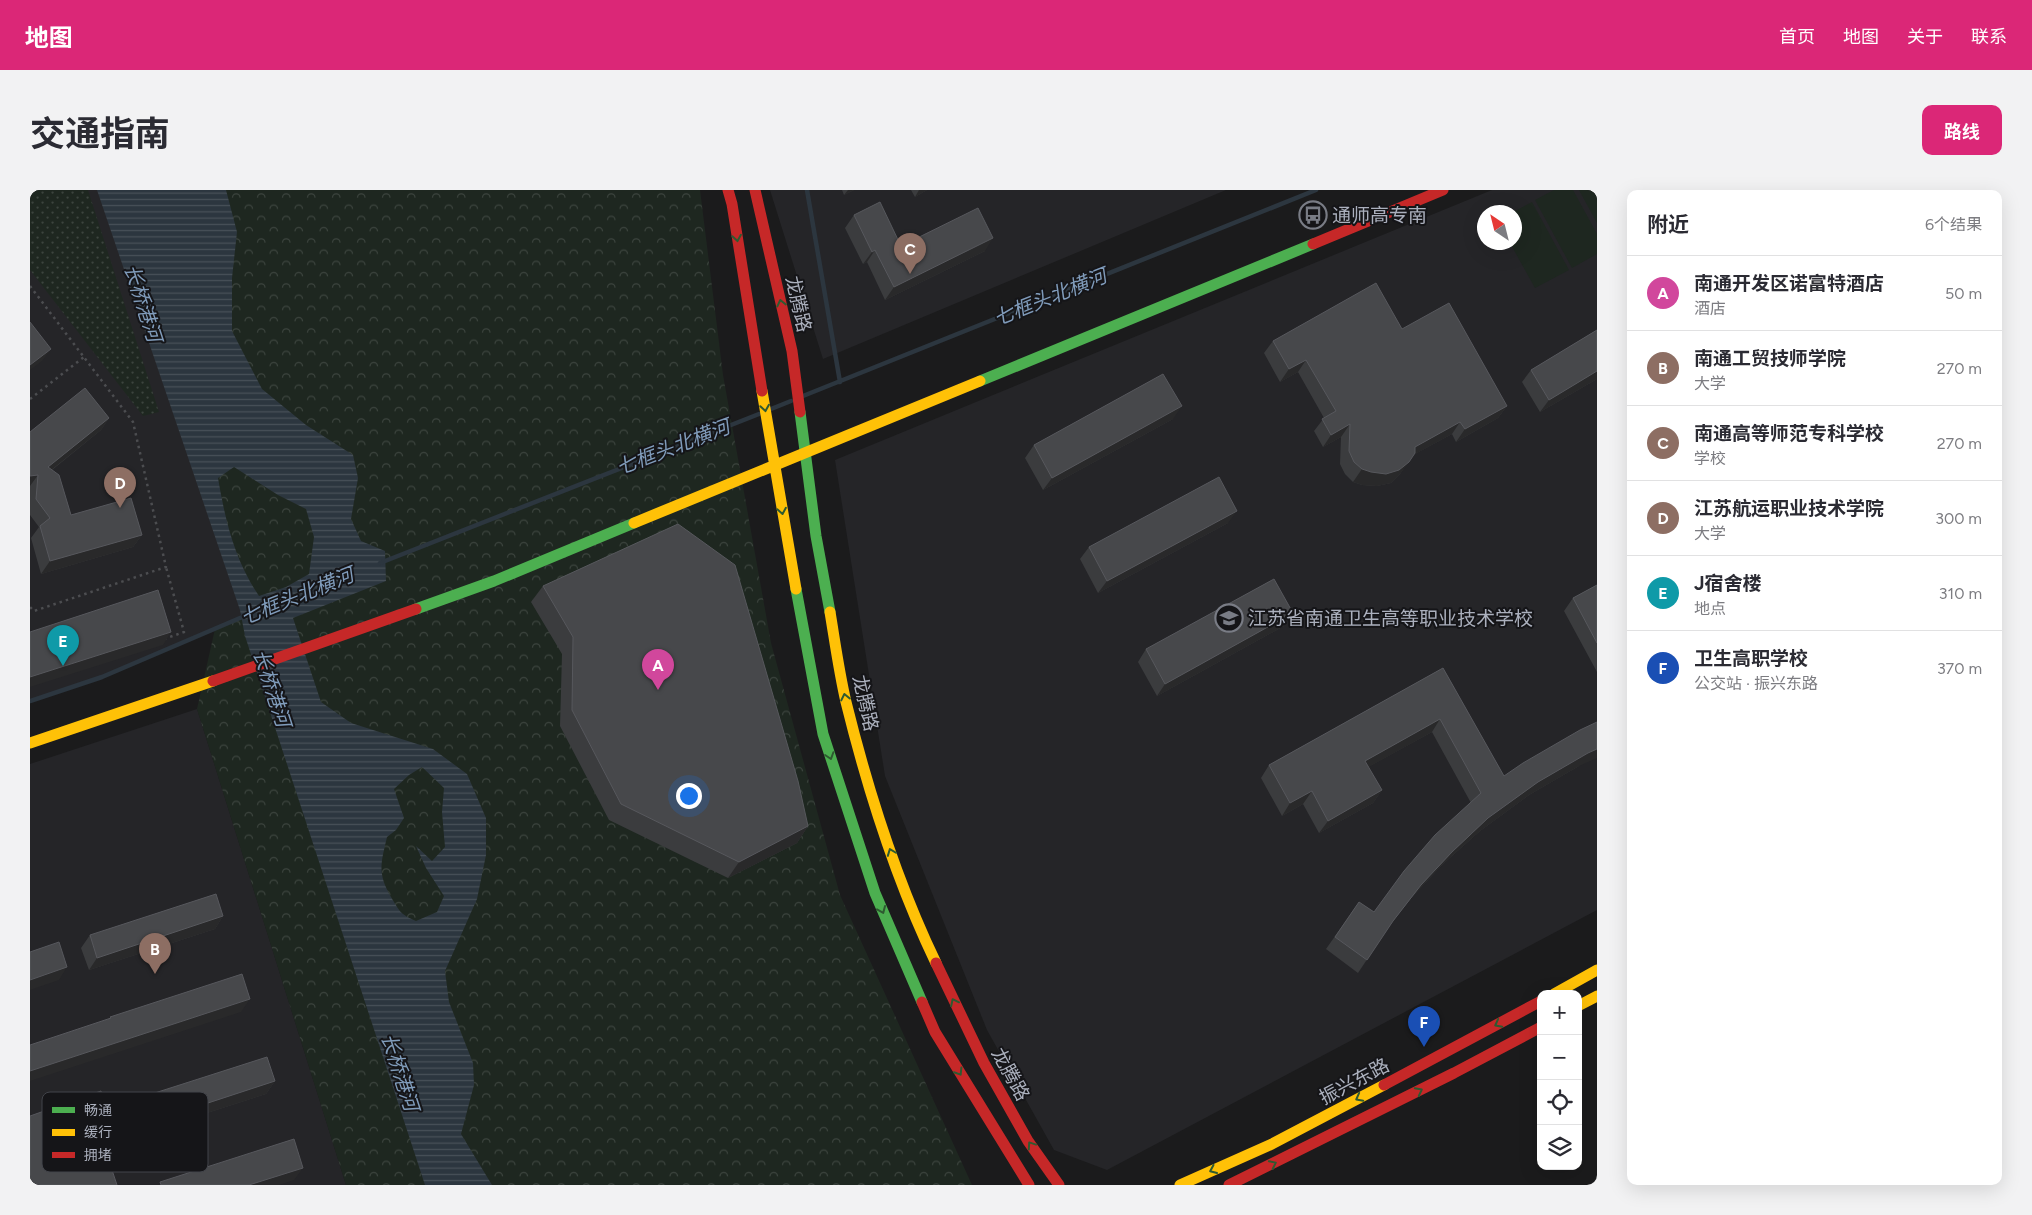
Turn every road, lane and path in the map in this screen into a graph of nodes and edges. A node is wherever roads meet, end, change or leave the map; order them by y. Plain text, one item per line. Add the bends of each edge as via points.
1 (728, 190) edge
2 (755, 190) edge
3 (1443, 190) edge
4 (30, 286) edge
5 (84, 357) junction
6 (30, 399) edge
7 (805, 451) junction
8 (774, 463) junction
9 (166, 567) junction
10 (30, 608) edge
11 (157, 641) edge
12 (30, 743) edge
13 (1597, 970) edge
14 (1561, 990) edge
15 (1597, 996) edge
16 (1537, 1003) edge
17 (1582, 1004) edge
18 (1537, 1029) edge
19 (1029, 1185) edge
20 (1059, 1185) edge
21 (1180, 1185) edge
22 (1230, 1185) edge

1 -> 8 main road
7 -> 2 main road, 龙腾路 via 792,351
3 - 7 main road
4 - 5 path
5 - 6 path
5 - 9 path via 133,422
7 - 8 main road
20 -> 7 main road, 龙腾路 via 1028,1141 984,1063 925,941 880,824 846,700 816,536
8 - 12 main road via 494,581
8 -> 19 main road via 823,734 874,893 935,1032
9 - 10 path via 34,610
9 - 11 path via 184,632
13 - 14 main road
15 - 17 main road
16 -> 21 main road, 振兴东路 via 1272,1144
22 -> 18 main road, 振兴东路

